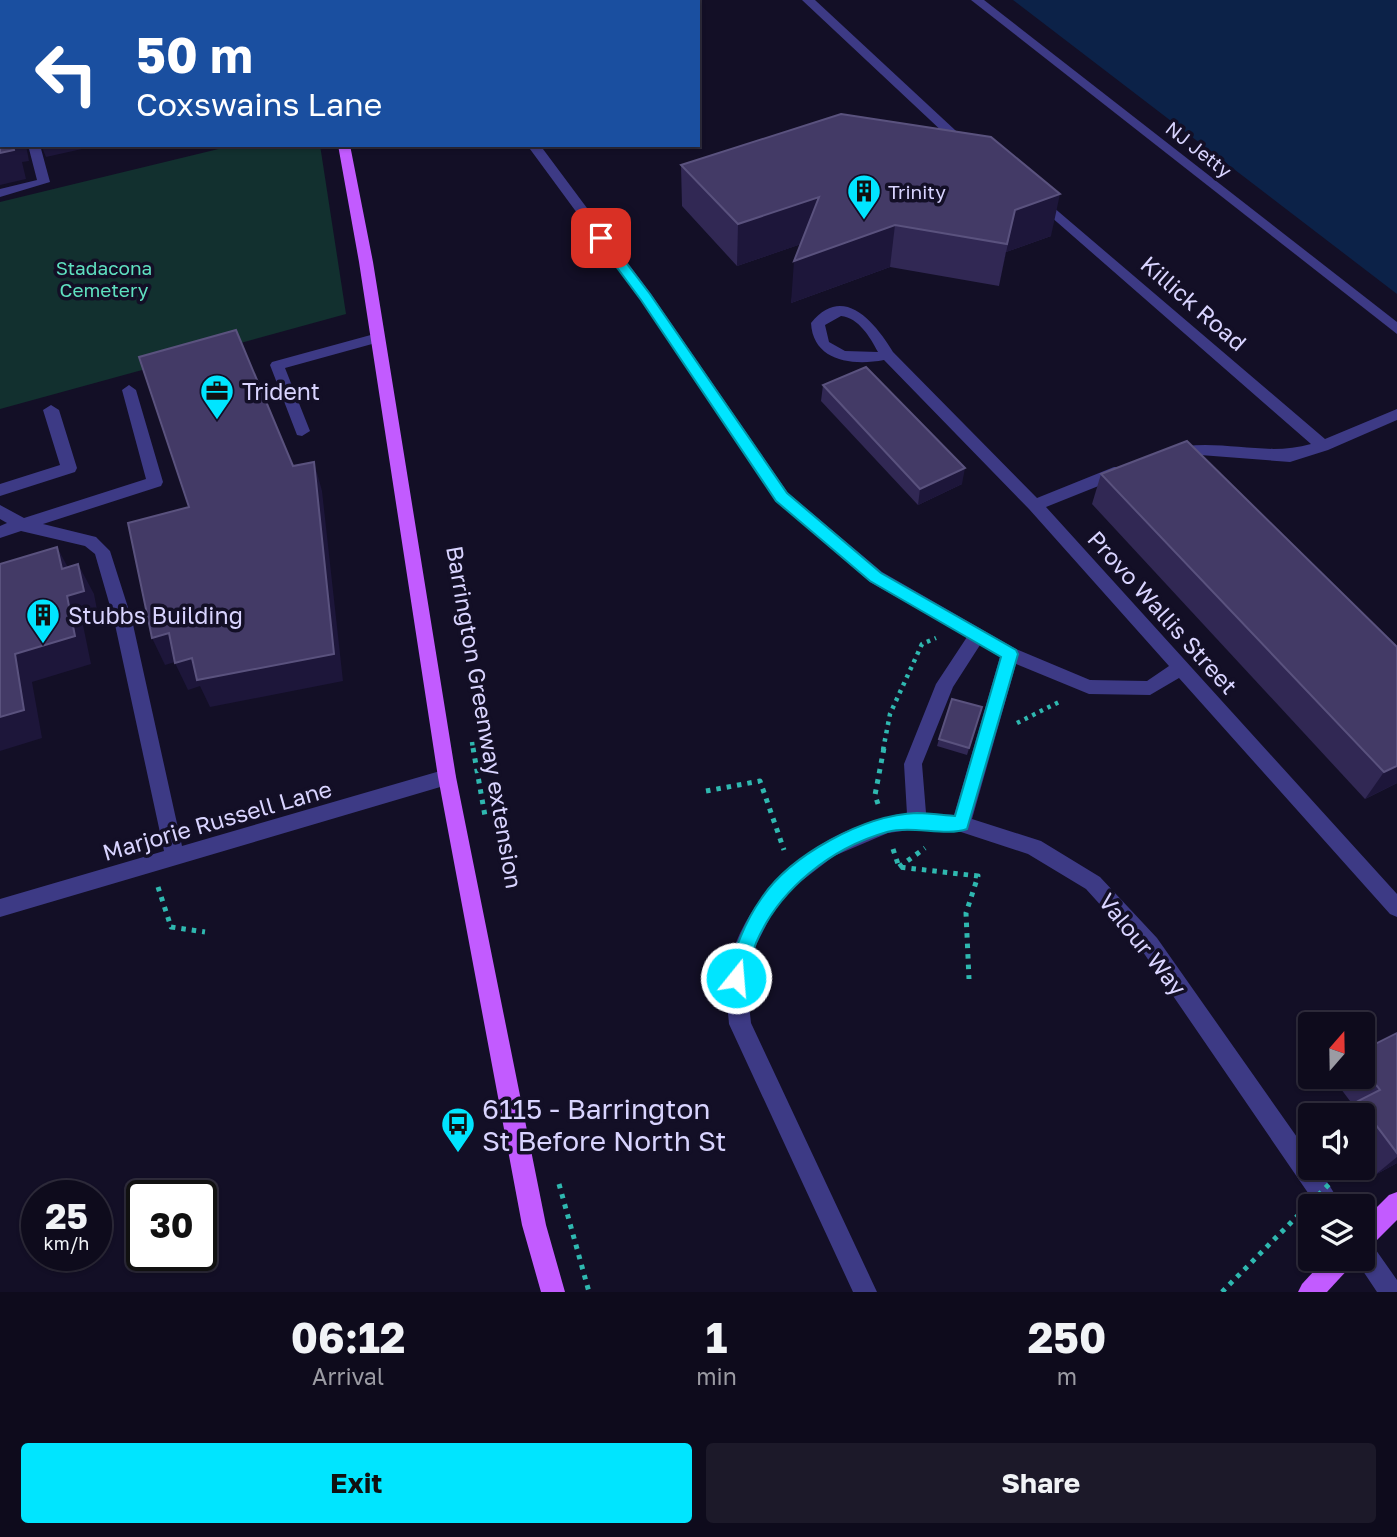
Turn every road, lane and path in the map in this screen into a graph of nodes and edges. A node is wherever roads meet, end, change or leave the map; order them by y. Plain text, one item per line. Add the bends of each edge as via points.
1 (808, 0) edge
2 (976, 0) edge
3 (35, 147) edge
4 (344, 147) edge
5 (534, 147) edge
6 (974, 153) edge
7 (0, 192) edge
8 (1032, 193) edge
9 (1397, 329) edge
10 (378, 338) junction
11 (887, 355) junction
12 (129, 390) dead end
13 (51, 410) dead end
14 (1397, 414) edge
15 (302, 431) dead end
16 (1323, 446) junction
17 (1160, 456) edge
18 (1135, 466) edge
19 (0, 490) edge
20 (1035, 505) junction
21 (0, 511) edge
22 (24, 526) junction
23 (0, 532) edge
24 (976, 636) junction
25 (1010, 654) junction
26 (1182, 667) junction
27 (890, 714) dead end
28 (471, 737) dead end
29 (447, 776) junction
30 (706, 791) dead end
31 (486, 820) dead end
32 (917, 821) junction
33 (961, 824) junction
34 (886, 825) junction
35 (175, 858) junction
36 (150, 865) junction
37 (793, 876) junction
38 (0, 908) edge
39 (1397, 908) edge
40 (205, 932) dead end
41 (968, 979) dead end
42 (1333, 1180) edge
43 (558, 1181) dead end
44 (1323, 1194) edge
45 (1397, 1203) edge
46 (1375, 1226) edge
47 (1375, 1269) edge
48 (1330, 1271) edge
49 (553, 1292) edge
50 (589, 1292) edge
51 (865, 1292) edge
52 (1222, 1292) edge
53 (1310, 1292) edge
54 (1391, 1292) edge

1 - 6 street
2 - 9 street, NJ Jetty
3 - 7 street via 44,182
4 - 10 main road
5 - 24 street via 646,297 782,497 876,577
8 - 16 street, Killick Road
10 - 15 street via 277,365
10 - 29 main road
11 - 11 street, Provo Wallis Street via 871,325 858,316 843,311 827,314 818,323 823,343 838,355 869,360
11 - 20 street, Provo Wallis Street
12 - 22 street via 155,482
13 - 19 street via 69,468
14 - 16 street
16 - 17 street via 1290,456 1200,450
18 - 20 street
20 - 26 street, Provo Wallis Street
21 - 22 street
22 - 23 street
22 - 35 street via 78,536 98,546 122,620
24 - 25 street
24 - 32 street via 945,684 913,764
25 - 26 street via 1088,687 1150,688
25 - 33 street
26 - 39 street, Provo Wallis Street
27 - 34 path via 875,795
28 - 31 path, Barrington Greenway extension
29 - 35 street, Marjorie Russell Lane
29 - 49 main road via 534,1225
30 - 37 path via 761,781
32 - 33 street, Valour Way
32 - 34 street, Valour Way
33 - 44 street, Valour Way via 1034,847 1093,883 1150,945
34 - 37 street, Valour Way via 827,850
34 - 41 path via 899,867 978,876 966,913
35 - 36 street, Marjorie Russell Lane
36 - 38 street, Marjorie Russell Lane
36 - 40 path via 171,927
37 - 51 street, Valour Way via 767,904 747,941 736,978 740,1024
42 - 52 path, bridge
43 - 50 path
45 - 46 main road
47 - 54 street
48 - 53 main road

